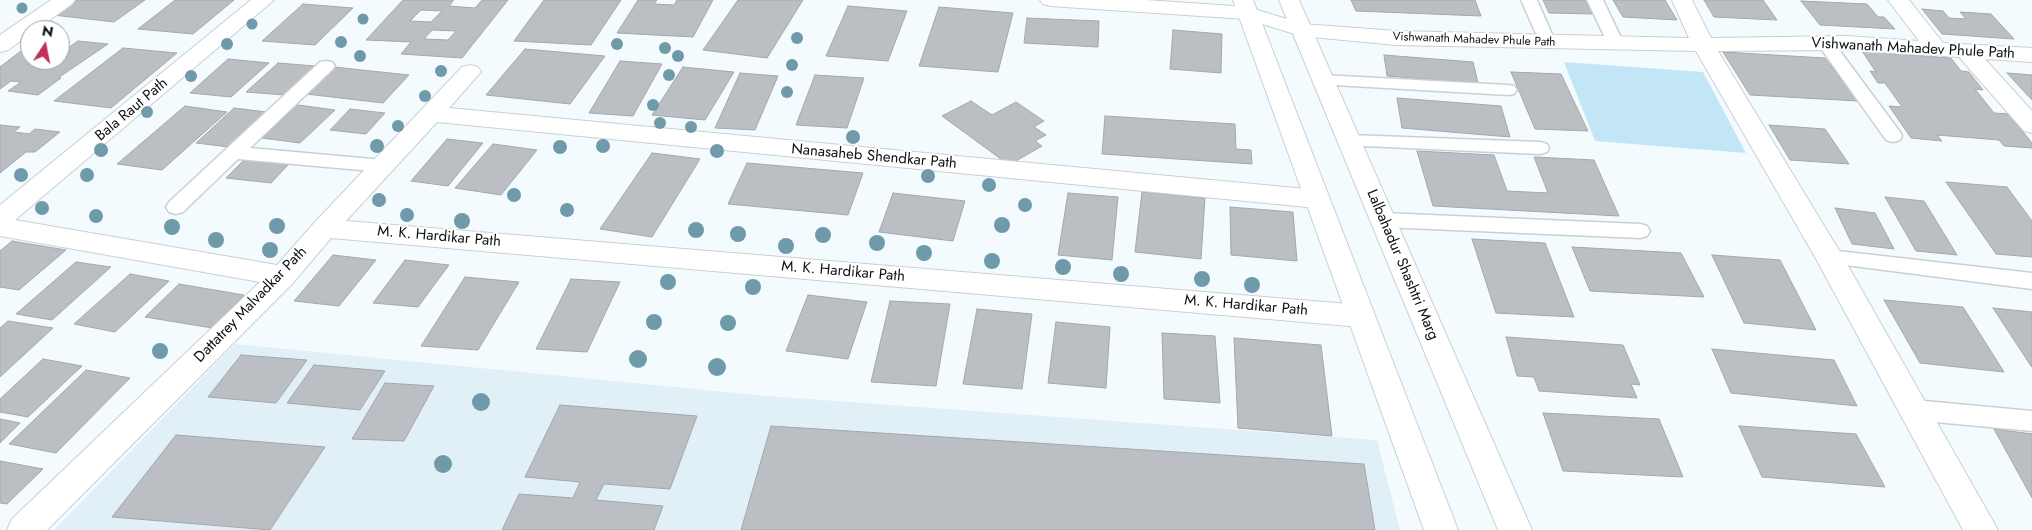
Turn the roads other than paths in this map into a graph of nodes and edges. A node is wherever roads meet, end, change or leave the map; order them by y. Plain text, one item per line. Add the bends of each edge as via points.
1 (66, 0) edge
2 (264, 0) edge
3 (1050, 0) edge
4 (1289, 0) edge
5 (1529, 0) edge
6 (1595, 0) edge
7 (1682, 0) edge
8 (1898, 0) edge
9 (1245, 6) edge
10 (1301, 30) junction
11 (1547, 41) junction
12 (1825, 43) junction
13 (1616, 44) junction
14 (1704, 45) junction
15 (0, 46) edge
16 (1937, 48) junction
17 (1965, 50) junction
18 (2032, 55) edge
19 (326, 66) dead end
20 (470, 72) dead end
21 (1323, 80) junction
22 (1508, 90) dead end
23 (431, 114) junction
24 (2032, 126) edge
25 (1892, 136) dead end
26 (1348, 141) junction
27 (1540, 148) dead end
28 (234, 153) junction
29 (383, 166) junction
30 (1317, 199) junction
31 (176, 207) dead end
32 (0, 219) edge
33 (1383, 220) junction
34 (0, 227) edge
35 (324, 228) junction
36 (1640, 231) dead end
37 (1829, 257) junction
38 (283, 276) junction
39 (2032, 281) edge
40 (1361, 316) junction
41 (1914, 410) junction
42 (2032, 421) edge
43 (24, 530) edge
44 (1441, 530) edge
45 (1515, 530) edge
46 (1981, 530) edge

1 - 15 street
2 - 32 street, Bala Raut Path
3 - 9 street, Vishwanath Mahadev Phule Path
4 - 10 street, Lalbahadur Shashtri Marg
5 - 11 lane
6 - 13 lane
7 - 14 street
8 - 16 street
9 - 10 street, Vishwanath Mahadev Phule Path
9 - 30 street
10 - 11 street, Vishwanath Mahadev Phule Path via 1396,38
10 - 21 street, Lalbahadur Shashtri Marg
11 - 13 street, Vishwanath Mahadev Phule Path
12 - 14 street, Vishwanath Mahadev Phule Path
12 - 16 street, Vishwanath Mahadev Phule Path
12 - 25 lane
13 - 14 street, Vishwanath Mahadev Phule Path
14 - 37 street
16 - 17 street, Vishwanath Mahadev Phule Path
17 - 18 street, Vishwanath Mahadev Phule Path
17 - 24 street
19 - 28 lane
20 - 23 street, Dattatrey Malvadkar Path
21 - 22 lane
21 - 26 street, Lalbahadur Shashtri Marg
23 - 29 street, Dattatrey Malvadkar Path
23 - 30 street, Nanasaheb Shendkar Path
26 - 27 lane
26 - 33 street, Lalbahadur Shashtri Marg
28 - 29 lane
28 - 31 lane
29 - 35 street, Dattatrey Malvadkar Path
30 - 40 street
33 - 36 lane
33 - 45 street, Lalbahadur Shashtri Marg
34 - 38 street
35 - 38 street, Dattatrey Malvadkar Path
35 - 40 street, M. K. Hardikar Path
37 - 39 lane
37 - 41 street
38 - 43 street, Dattatrey Malvadkar Path
40 - 44 street
41 - 42 lane
41 - 46 street

